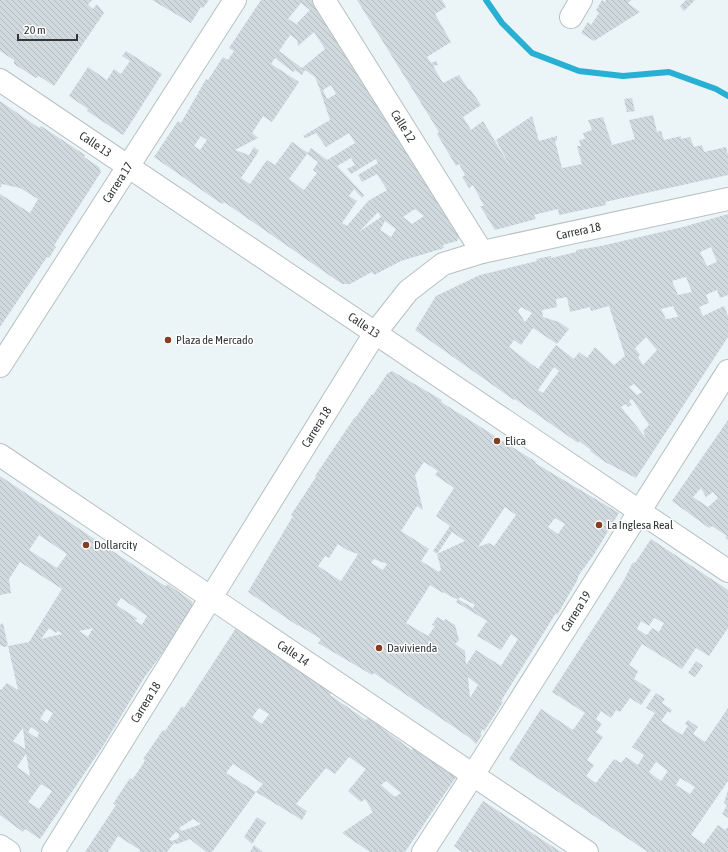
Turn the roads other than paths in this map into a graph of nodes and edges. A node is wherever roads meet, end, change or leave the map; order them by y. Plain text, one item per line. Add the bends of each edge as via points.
1 (235, 0) edge
2 (324, 0) edge
3 (0, 80) edge
4 (128, 166) junction
5 (728, 199) edge
6 (482, 252) junction
7 (375, 333) junction
8 (0, 366) edge
9 (728, 371) edge
10 (0, 455) edge
11 (640, 511) junction
12 (728, 571) edge
13 (212, 598) junction
14 (473, 775) junction
15 (0, 846) edge
16 (9, 852) edge
17 (53, 852) edge
18 (423, 852) edge
19 (587, 852) edge

1 - 4 street, Carrera 17
2 - 6 street, Calle 12
3 - 4 street, Calle 13
4 - 7 street, Calle 13
4 - 8 street, Carrera 17
5 - 6 street, Carrera 18
6 - 7 street, Carrera 18 via 443,264 408,291
7 - 11 street, Calle 13
7 - 13 street, Carrera 18
9 - 11 street, Carrera 19
10 - 13 street, Calle 14
11 - 12 street, Calle 13
11 - 14 street, Carrera 19
13 - 14 street, Calle 14
13 - 17 street, Carrera 18
14 - 18 street, Carrera 19
14 - 19 street, Calle 14
15 - 16 street

